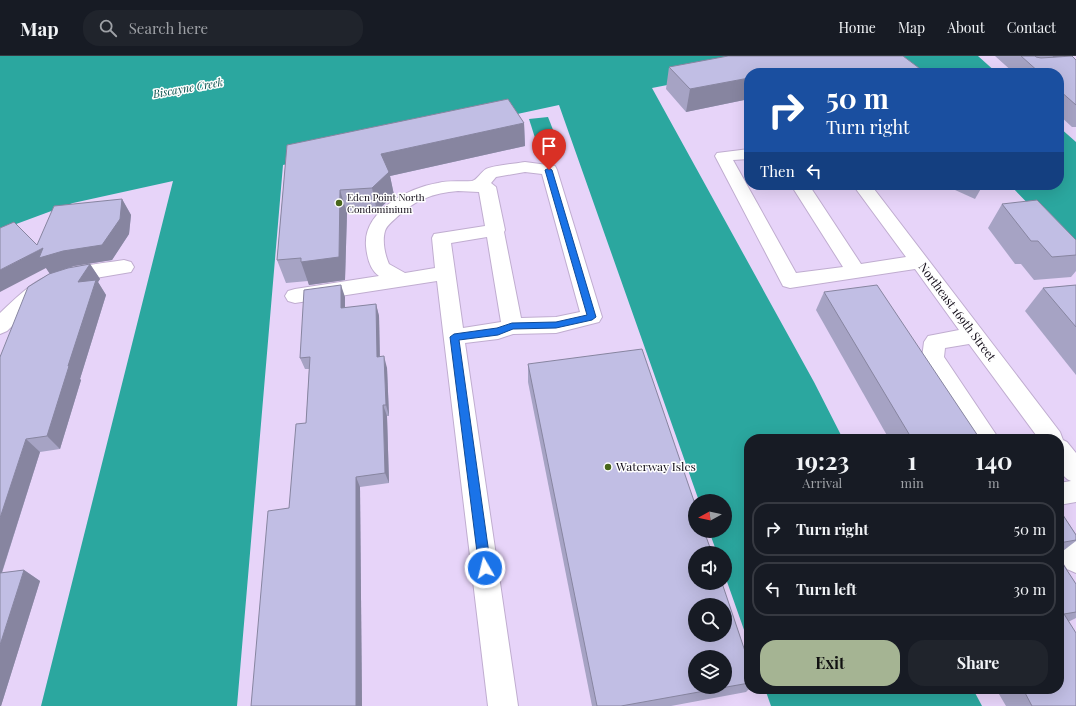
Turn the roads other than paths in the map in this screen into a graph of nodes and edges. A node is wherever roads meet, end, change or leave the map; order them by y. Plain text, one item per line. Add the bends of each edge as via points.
1 (744, 154) edge
2 (477, 186) junction
3 (803, 190) edge
4 (866, 190) edge
5 (496, 230) junction
6 (920, 262) junction
7 (124, 267) dead end
8 (856, 271) junction
9 (446, 273) junction
10 (404, 280) junction
11 (296, 296) dead end
12 (0, 326) edge
13 (512, 326) junction
14 (974, 335) junction
15 (454, 337) junction
16 (984, 434) edge
17 (1048, 434) edge
18 (1064, 456) edge
19 (1076, 472) edge
20 (1076, 491) edge
21 (1064, 493) edge
22 (1064, 540) edge
23 (1076, 560) edge
24 (504, 706) edge

1 - 8 street via 723,156 790,281
2 - 5 street via 487,187
2 - 10 street via 466,184 434,188 411,197 389,214 376,230 376,256 382,269
2 - 13 street via 492,173 526,167 549,170 592,317 556,325
3 - 8 street
4 - 6 street, Northeast 169th Street
5 - 9 street via 441,238
5 - 13 street
6 - 8 street
6 - 14 street, Northeast 169th Street
7 - 12 street via 51,282 23,303
9 - 10 street
9 - 15 street
10 - 11 street
13 - 15 street via 498,331
14 - 16 street via 935,342 933,358
14 - 17 street, Northeast 169th Street
15 - 24 street
18 - 19 street
20 - 21 street
22 - 23 street

